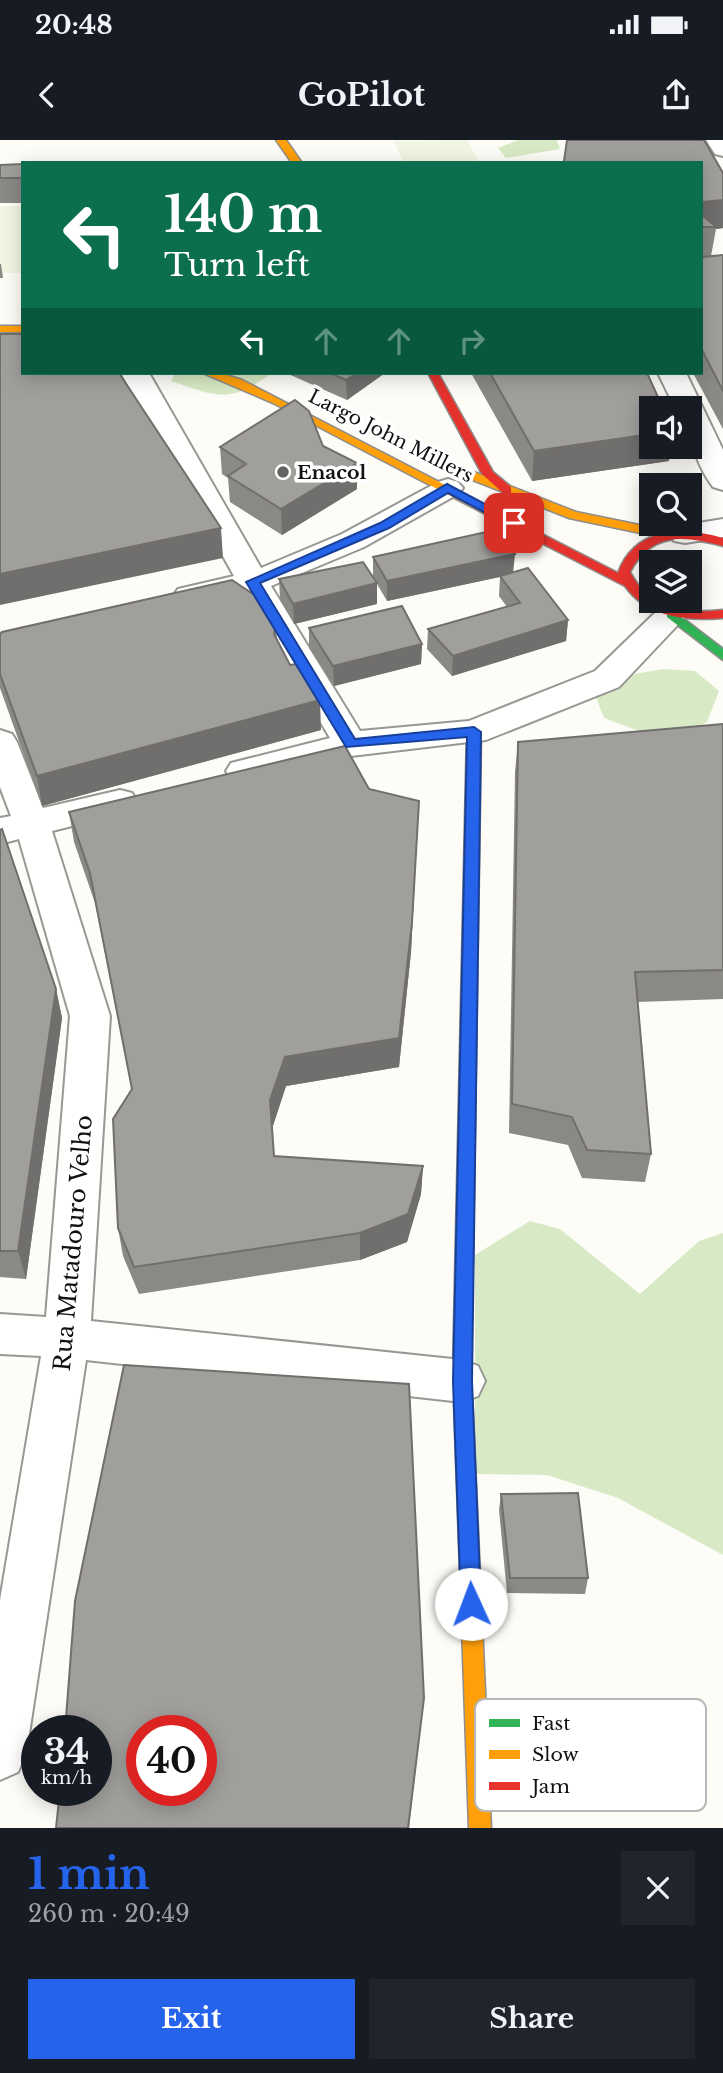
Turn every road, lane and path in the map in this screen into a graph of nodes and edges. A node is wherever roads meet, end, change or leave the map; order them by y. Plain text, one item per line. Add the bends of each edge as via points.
1 (281, 140) edge
2 (718, 140) edge
3 (723, 149) edge
4 (296, 161) edge
5 (0, 328) edge
6 (21, 330) edge
7 (136, 375) edge
8 (214, 375) edge
9 (434, 375) edge
10 (673, 375) edge
11 (683, 396) edge
12 (702, 437) edge
13 (453, 478) junction
14 (723, 481) edge
15 (515, 494) junction
16 (639, 528) edge
17 (723, 528) edge
18 (702, 531) edge
19 (673, 536) edge
20 (684, 536) edge
21 (723, 542) edge
22 (253, 582) junction
23 (626, 582) junction
24 (159, 603) edge
25 (672, 614) junction
26 (723, 614) edge
27 (723, 656) edge
28 (474, 732) junction
29 (0, 743) edge
30 (351, 744) junction
31 (218, 777) edge
32 (152, 794) edge
33 (16, 828) edge
34 (0, 1334) edge
35 (68, 1338) junction
36 (462, 1381) junction
37 (475, 1704) edge
38 (0, 1754) edge

1 - 4 street
2 - 3 street
5 - 6 street
7 - 22 street
8 - 13 street, Largo John Millers
9 - 15 street via 488,474
10 - 11 street
12 - 14 street
13 - 15 street, Largo John Millers
13 - 22 street via 374,531
13 - 23 street, Largo John Millers
15 - 16 street, Largo John Millers via 573,515
17 - 18 street
19 - 23 street via 641,544 632,552 624,572
20 - 21 street, Largo John Millers
22 - 24 street
22 - 30 street
23 - 25 street, Largo John Millers via 643,601
25 - 26 street
25 - 27 street
25 - 28 street via 607,679
28 - 30 street
28 - 36 street
29 - 33 street, Rua Matadouro Velho
30 - 31 street
32 - 33 street
33 - 35 street, Rua Matadouro Velho via 90,1016
34 - 35 street
35 - 36 street
35 - 38 street, Rua Matadouro Velho
36 - 37 street

